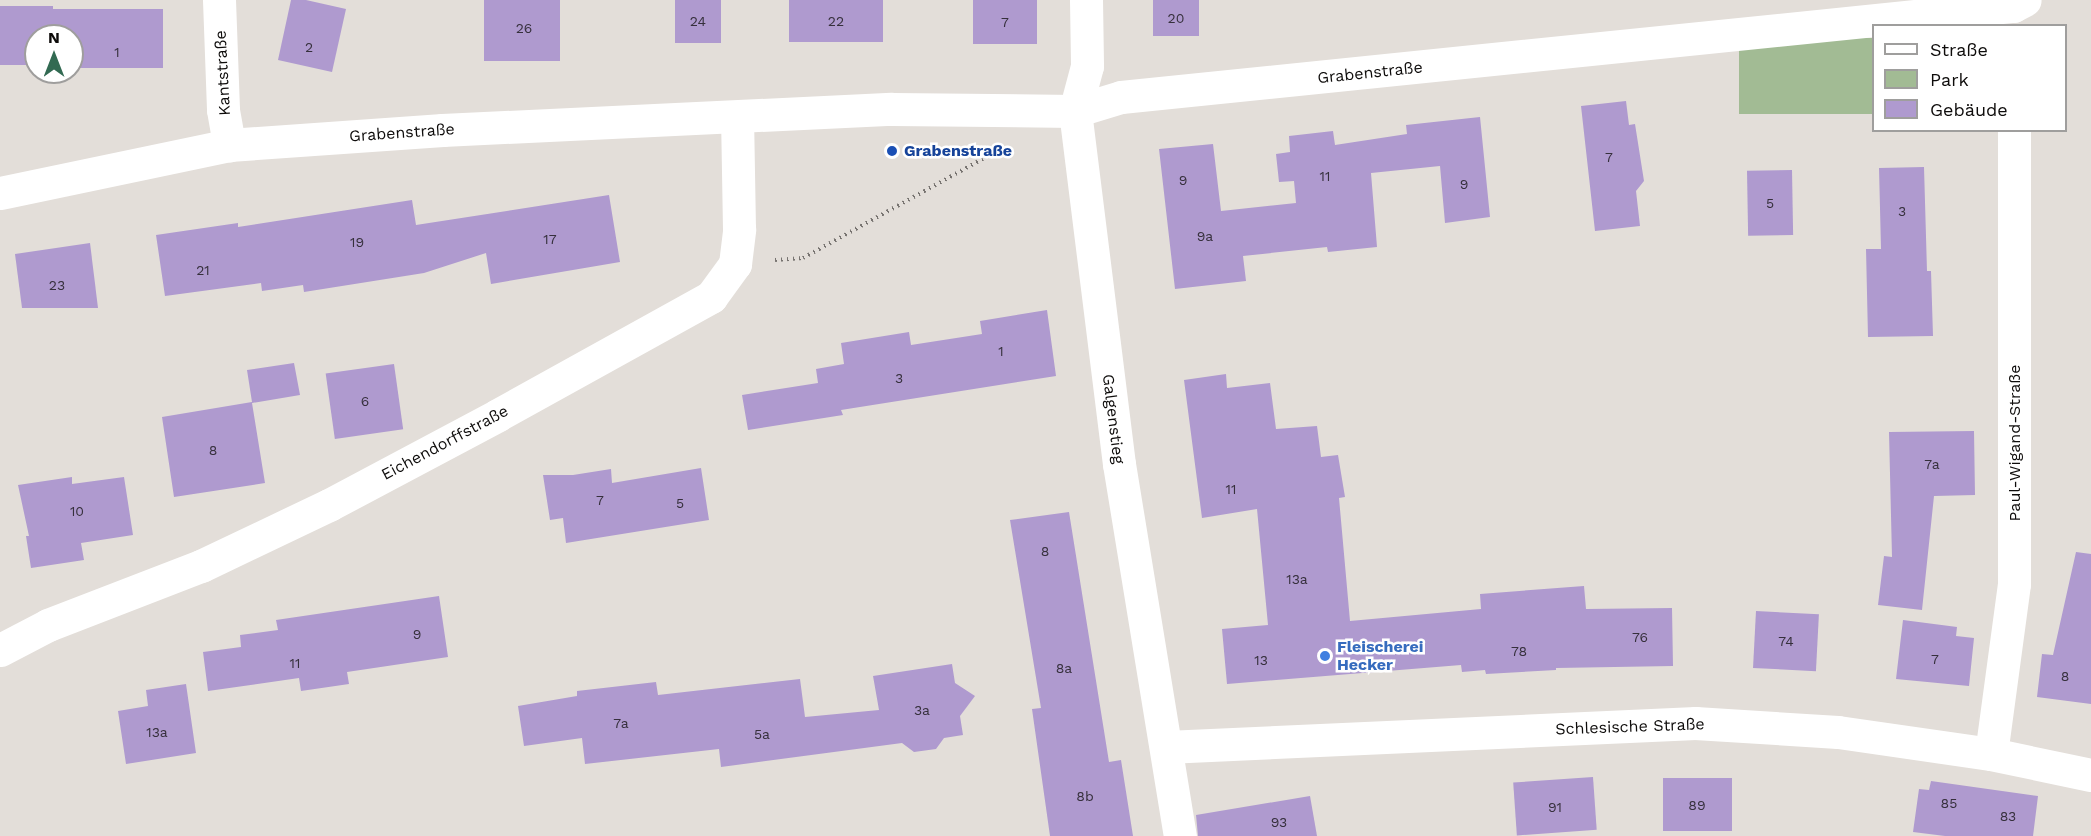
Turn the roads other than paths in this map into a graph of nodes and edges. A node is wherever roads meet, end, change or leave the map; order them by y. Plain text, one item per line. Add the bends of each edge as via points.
1 (219, 0) edge
2 (1086, 0) edge
3 (2017, 10) edge
4 (1872, 24) edge
5 (1873, 24) edge
6 (1075, 111) junction
7 (737, 117) junction
8 (2014, 132) edge
9 (229, 145) junction
10 (0, 193) edge
11 (0, 650) edge
12 (1166, 747) junction
13 (1991, 754) junction
14 (2091, 774) edge
15 (1180, 836) edge

1 - 9 street, Kantstraße
2 - 6 street, Galgenstieg via 1087,66
3 - 5 street, Grabenstraße
4 - 6 street, Grabenstraße via 1121,97
6 - 7 street, Grabenstraße via 892,109
6 - 12 street, Galgenstieg via 1119,464
7 - 9 street, Grabenstraße via 442,130
7 - 11 street, Eichendorffstraße via 739,229 735,264 711,297 340,500 201,566 48,625
8 - 13 street, Paul-Wigand-Straße via 2014,584
9 - 10 street, Grabenstraße
12 - 13 street, Schlesische Straße via 1695,723 1838,732
12 - 15 street, Galgenstieg
13 - 14 street, Schlesische Straße

